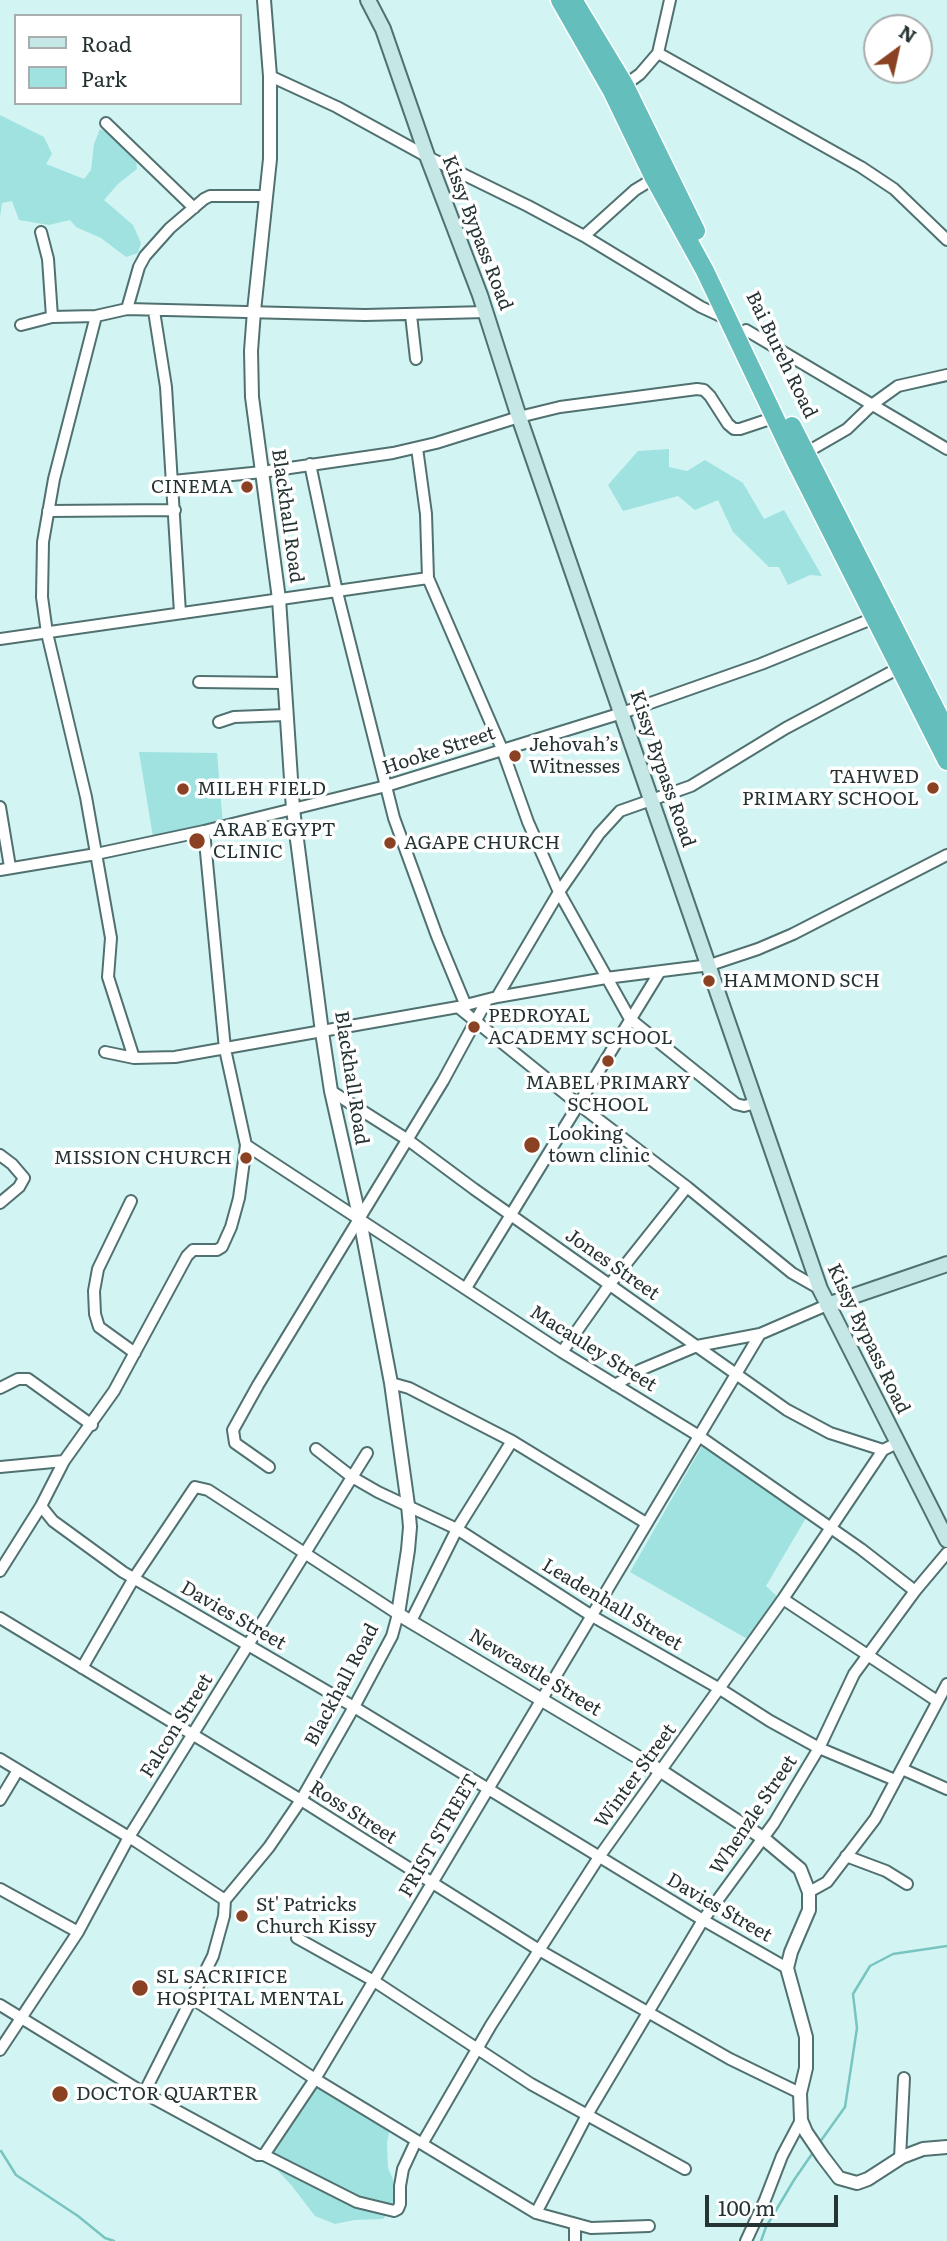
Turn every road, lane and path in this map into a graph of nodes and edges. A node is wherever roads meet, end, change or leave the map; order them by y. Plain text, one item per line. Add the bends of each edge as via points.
1 (264, 0) edge
2 (368, 0) edge
3 (560, 0) edge
4 (573, 0) edge
5 (670, 0) edge
6 (658, 53) junction
7 (270, 76) junction
8 (619, 89) junction
9 (106, 124) dead end
10 (428, 157) junction
11 (661, 175) junction
12 (266, 196) junction
13 (194, 208) junction
14 (41, 232) dead end
15 (584, 236) junction
16 (947, 240) edge
17 (127, 309) junction
18 (154, 311) junction
19 (254, 311) junction
20 (486, 313) junction
21 (411, 315) junction
22 (96, 316) junction
23 (52, 317) junction
24 (727, 318) junction
25 (21, 325) dead end
26 (746, 330) junction
27 (416, 359) dead end
28 (947, 375) edge
29 (873, 404) junction
30 (517, 417) junction
31 (776, 417) junction
32 (417, 448) junction
33 (947, 449) edge
34 (800, 456) junction
35 (310, 464) junction
36 (262, 471) junction
37 (173, 481) junction
38 (175, 510) junction
39 (48, 511) junction
40 (428, 578) junction
41 (337, 592) junction
42 (279, 598) junction
43 (180, 612) junction
44 (874, 618) junction
45 (47, 633) junction
46 (0, 639) edge
47 (899, 668) junction
48 (200, 682) dead end
49 (284, 683) junction
50 (622, 713) junction
51 (286, 715) junction
52 (219, 722) dead end
53 (947, 732) edge
54 (502, 749) junction
55 (947, 761) edge
56 (386, 786) junction
57 (653, 800) junction
58 (0, 807) edge
59 (293, 809) junction
60 (204, 831) junction
61 (96, 853) junction
62 (947, 855) edge
63 (5, 868) edge
64 (559, 892) junction
65 (710, 965) junction
66 (659, 973) junction
67 (607, 978) junction
68 (492, 999) junction
69 (462, 1007) junction
70 (630, 1020) junction
71 (476, 1021) junction
72 (322, 1032) junction
73 (225, 1049) junction
74 (104, 1052) dead end
75 (134, 1058) junction
76 (331, 1091) junction
77 (756, 1103) junction
78 (578, 1104) junction
79 (408, 1140) junction
80 (246, 1145) junction
81 (0, 1155) edge
82 (687, 1187) junction
83 (131, 1201) dead end
84 (0, 1203) edge
85 (510, 1216) junction
86 (360, 1220) junction
87 (947, 1264) edge
88 (610, 1284) junction
89 (466, 1288) junction
90 (821, 1289) junction
91 (827, 1305) junction
92 (760, 1334) junction
93 (697, 1346) junction
94 (562, 1352) junction
95 (135, 1353) junction
96 (737, 1373) junction
97 (391, 1384) junction
98 (615, 1385) junction
99 (0, 1388) edge
100 (92, 1425) junction
101 (699, 1437) junction
102 (512, 1441) junction
103 (897, 1443) junction
104 (316, 1449) dead end
105 (883, 1450) junction
106 (367, 1453) dead end
107 (64, 1461) junction
108 (0, 1467) edge
109 (270, 1467) dead end
110 (352, 1477) junction
111 (408, 1504) junction
112 (41, 1506) junction
113 (646, 1523) junction
114 (832, 1528) junction
115 (457, 1529) junction
116 (947, 1540) edge
117 (304, 1553) junction
118 (947, 1553) edge
119 (0, 1571) edge
120 (134, 1578) junction
121 (915, 1591) junction
122 (783, 1599) junction
123 (398, 1614) junction
124 (592, 1616) junction
125 (0, 1618) edge
126 (411, 1621) junction
127 (249, 1645) junction
128 (867, 1655) junction
129 (82, 1668) junction
130 (947, 1684) edge
131 (720, 1689) junction
132 (541, 1699) junction
133 (937, 1701) junction
134 (354, 1707) junction
135 (192, 1734) junction
136 (819, 1748) junction
137 (0, 1759) edge
138 (902, 1769) junction
139 (18, 1770) junction
140 (662, 1771) junction
141 (895, 1780) junction
142 (487, 1789) junction
143 (947, 1789) edge
144 (0, 1800) edge
145 (301, 1800) junction
146 (129, 1837) junction
147 (763, 1838) junction
148 (846, 1856) junction
149 (598, 1857) junction
150 (432, 1884) junction
151 (907, 1884) dead end
152 (0, 1889) edge
153 (809, 1892) junction
154 (225, 1900) junction
155 (704, 1920) junction
156 (78, 1932) junction
157 (297, 1938) dead end
158 (539, 1950) junction
159 (788, 1968) junction
160 (374, 1981) junction
161 (193, 1999) junction
162 (0, 2005) edge
163 (649, 2011) junction
164 (22, 2020) junction
165 (0, 2050) edge
166 (476, 2050) junction
167 (904, 2078) dead end
168 (315, 2079) junction
169 (144, 2092) junction
170 (800, 2093) junction
171 (587, 2115) junction
172 (801, 2119) junction
173 (419, 2142) junction
174 (947, 2147) edge
175 (264, 2155) junction
176 (900, 2158) junction
177 (685, 2169) dead end
178 (536, 2213) junction
179 (575, 2225) junction
180 (649, 2226) dead end
181 (575, 2241) edge
182 (746, 2241) edge

1 - 7 street, Blackhall Road
2 - 10 main road, Kissy Bypass Road via 383,29
3 - 8 highway
4 - 8 highway, Bai Bureh Road
5 - 6 street
6 - 8 street via 648,67
6 - 16 street via 861,167 894,189
7 - 10 street
7 - 12 street, Blackhall Road
8 - 11 highway, Bai Bureh Road
9 - 13 street
10 - 15 street
10 - 20 main road, Kissy Bypass Road
11 - 15 street via 635,190
11 - 24 highway
11 - 26 highway, Bai Bureh Road
12 - 13 street via 210,196
12 - 19 street, Blackhall Road
13 - 17 street via 145,256
14 - 23 street
15 - 24 street
17 - 18 street
17 - 22 street
18 - 19 street
18 - 37 street
19 - 21 street
19 - 36 street, Blackhall Road via 252,397
20 - 21 street
20 - 30 main road, Kissy Bypass Road
21 - 27 street
22 - 23 street
22 - 39 street
23 - 25 street
24 - 31 highway
26 - 29 street
26 - 34 highway, Bai Bureh Road
28 - 29 street via 898,386
29 - 33 street
29 - 34 street via 847,429
30 - 31 street via 597,400 697,389 710,396 734,429
30 - 32 street
30 - 50 main road, Kissy Bypass Road
31 - 34 highway
32 - 35 street
32 - 40 street
34 - 44 highway
34 - 53 highway, Bai Bureh Road
35 - 36 street
35 - 41 street
36 - 37 street
36 - 42 street, Blackhall Road
37 - 38 street
38 - 39 street
38 - 43 street
39 - 45 street via 41,566
40 - 41 street
40 - 54 street
41 - 42 street
41 - 56 street
42 - 43 street
42 - 49 street, Blackhall Road
43 - 45 street
44 - 47 highway
44 - 50 street, Hooke Street
45 - 46 street
45 - 61 street
47 - 55 highway
47 - 57 street via 786,728 706,778
48 - 49 street
49 - 51 street, Blackhall Road
50 - 54 street, Hooke Street
50 - 57 main road, Kissy Bypass Road
51 - 52 street
51 - 59 street, Blackhall Road
54 - 56 street, Hooke Street
54 - 64 street
56 - 59 street, Hooke Street
56 - 69 street
57 - 64 street via 627,808 610,820
57 - 65 main road, Kissy Bypass Road
58 - 63 street
59 - 60 street, Hooke Street
59 - 72 street, Blackhall Road
60 - 61 street, Hooke Street
60 - 73 street
61 - 63 street, Hooke Street
61 - 75 street via 111,938 108,977
62 - 65 street via 793,934
64 - 67 street
64 - 68 street
65 - 66 street
65 - 77 main road, Kissy Bypass Road
66 - 67 street
66 - 70 street
67 - 68 street
67 - 70 street
68 - 69 street
68 - 71 street
69 - 71 street
69 - 72 street
70 - 77 street via 736,1104
70 - 78 street
71 - 78 street
71 - 79 street
72 - 73 street
72 - 76 street, Blackhall Road
73 - 75 street
73 - 80 street
74 - 75 street
76 - 79 street, Jones Street
76 - 86 street, Blackhall Road
77 - 90 main road, Kissy Bypass Road
78 - 82 street
78 - 85 street
79 - 85 street, Jones Street
79 - 86 street
80 - 86 street, Macauley Street
80 - 95 street via 239,1198 226,1239 217,1250 193,1250 187,1256
81 - 84 street via 24,1178
82 - 88 street
82 - 90 street via 792,1273
83 - 95 street via 98,1269 94,1291 99,1327
85 - 88 street, Jones Street
85 - 89 street
86 - 89 street, Macauley Street
86 - 97 street, Blackhall Road
86 - 109 street via 233,1430 235,1443
87 - 91 main road
88 - 93 street, Jones Street
88 - 94 street
89 - 94 street, Macauley Street
90 - 91 main road, Kissy Bypass Road
91 - 92 street
91 - 103 main road, Kissy Bypass Road
92 - 93 street
92 - 96 street, FRIST STREET
93 - 96 street, Jones Street
93 - 98 street
94 - 98 street, Macauley Street
95 - 100 street
96 - 101 street, FRIST STREET
96 - 105 street, Jones Street via 801,1419
97 - 102 street via 409,1388
97 - 111 street, Blackhall Road
98 - 101 street, Macauley Street
99 - 100 street via 28,1379
100 - 107 street
101 - 113 street, FRIST STREET
101 - 114 street, Macauley Street
102 - 113 street
102 - 115 street
103 - 105 street
103 - 116 main road, Kissy Bypass Road
104 - 110 street, Leadenhall Street
105 - 114 street, Winter Street
106 - 110 street, Falcon Street
107 - 108 street
107 - 112 street
110 - 111 street, Leadenhall Street
110 - 117 street, Falcon Street
111 - 115 street, Leadenhall Street
111 - 123 street, Blackhall Road via 408,1550
112 - 119 street
112 - 120 street, Davies Street via 53,1521
113 - 124 street, FRIST STREET
114 - 121 street, Macauley Street
114 - 122 street, Winter Street
115 - 124 street, Leadenhall Street
115 - 126 street
117 - 120 street, Newcastle Street via 208,1490 195,1487
117 - 123 street, Newcastle Street
117 - 127 street, Falcon Street
118 - 121 street, Whenzle Street
120 - 127 street, Davies Street
120 - 129 street, Newcastle Street
121 - 128 street, Whenzle Street
122 - 128 street
122 - 131 street, Winter Street
123 - 126 street, Newcastle Street
123 - 134 street, Blackhall Road via 392,1636
124 - 131 street, Leadenhall Street
124 - 132 street, FRIST STREET
125 - 129 street, Ross Street
126 - 132 street, Newcastle Street
127 - 134 street, Davies Street
127 - 135 street, Falcon Street
128 - 133 street
128 - 136 street, Whenzle Street via 848,1684
129 - 135 street, Ross Street
130 - 133 street
131 - 136 street, Leadenhall Street
131 - 140 street, Winter Street
132 - 140 street, Newcastle Street
132 - 142 street, FRIST STREET
133 - 138 street
134 - 142 street, Davies Street
134 - 145 street, Blackhall Road
135 - 145 street, Ross Street
135 - 146 street, Falcon Street
136 - 141 street, Leadenhall Street
136 - 147 street, Whenzle Street
137 - 139 street
138 - 141 street
138 - 143 street
139 - 144 street
139 - 146 street
140 - 147 street, Newcastle Street
140 - 149 street, Winter Street
141 - 148 street via 875,1819
142 - 149 street, Davies Street
142 - 150 street, FRIST STREET
145 - 150 street, Ross Street
145 - 154 street, Blackhall Road
146 - 154 street
146 - 156 street, Falcon Street
147 - 153 street, Newcastle Street via 800,1868
147 - 155 street, Whenzle Street
148 - 151 street
148 - 153 street via 827,1882
149 - 155 street, Davies Street
149 - 158 street, Winter Street
150 - 158 street, Ross Street
150 - 160 street, FRIST STREET
152 - 156 street
153 - 159 street via 809,1910
154 - 161 street, Blackhall Road via 213,1956
155 - 159 street, Davies Street
155 - 163 street, Whenzle Street
156 - 164 street, Falcon Street
157 - 160 street
158 - 163 street, Ross Street
158 - 166 street, Winter Street
159 - 170 street via 806,2037
160 - 166 street
160 - 168 street, FRIST STREET
161 - 168 street
161 - 169 street, Blackhall Road
162 - 164 street
163 - 170 street, Ross Street via 730,2059
163 - 171 street, Whenzle Street
164 - 165 street, Falcon Street
164 - 169 street
166 - 171 street
166 - 173 street, Winter Street
167 - 176 street
168 - 173 street
168 - 175 street, FRIST STREET
169 - 175 street
170 - 172 street
171 - 177 street
171 - 178 street, Whenzle Street
172 - 176 street via 839,2178 857,2183
172 - 182 street
173 - 175 street, Winter Street via 403,2169 400,2204 394,2211 357,2202
173 - 178 street
174 - 176 street via 923,2149
178 - 179 street
179 - 180 street via 606,2229
179 - 181 street

